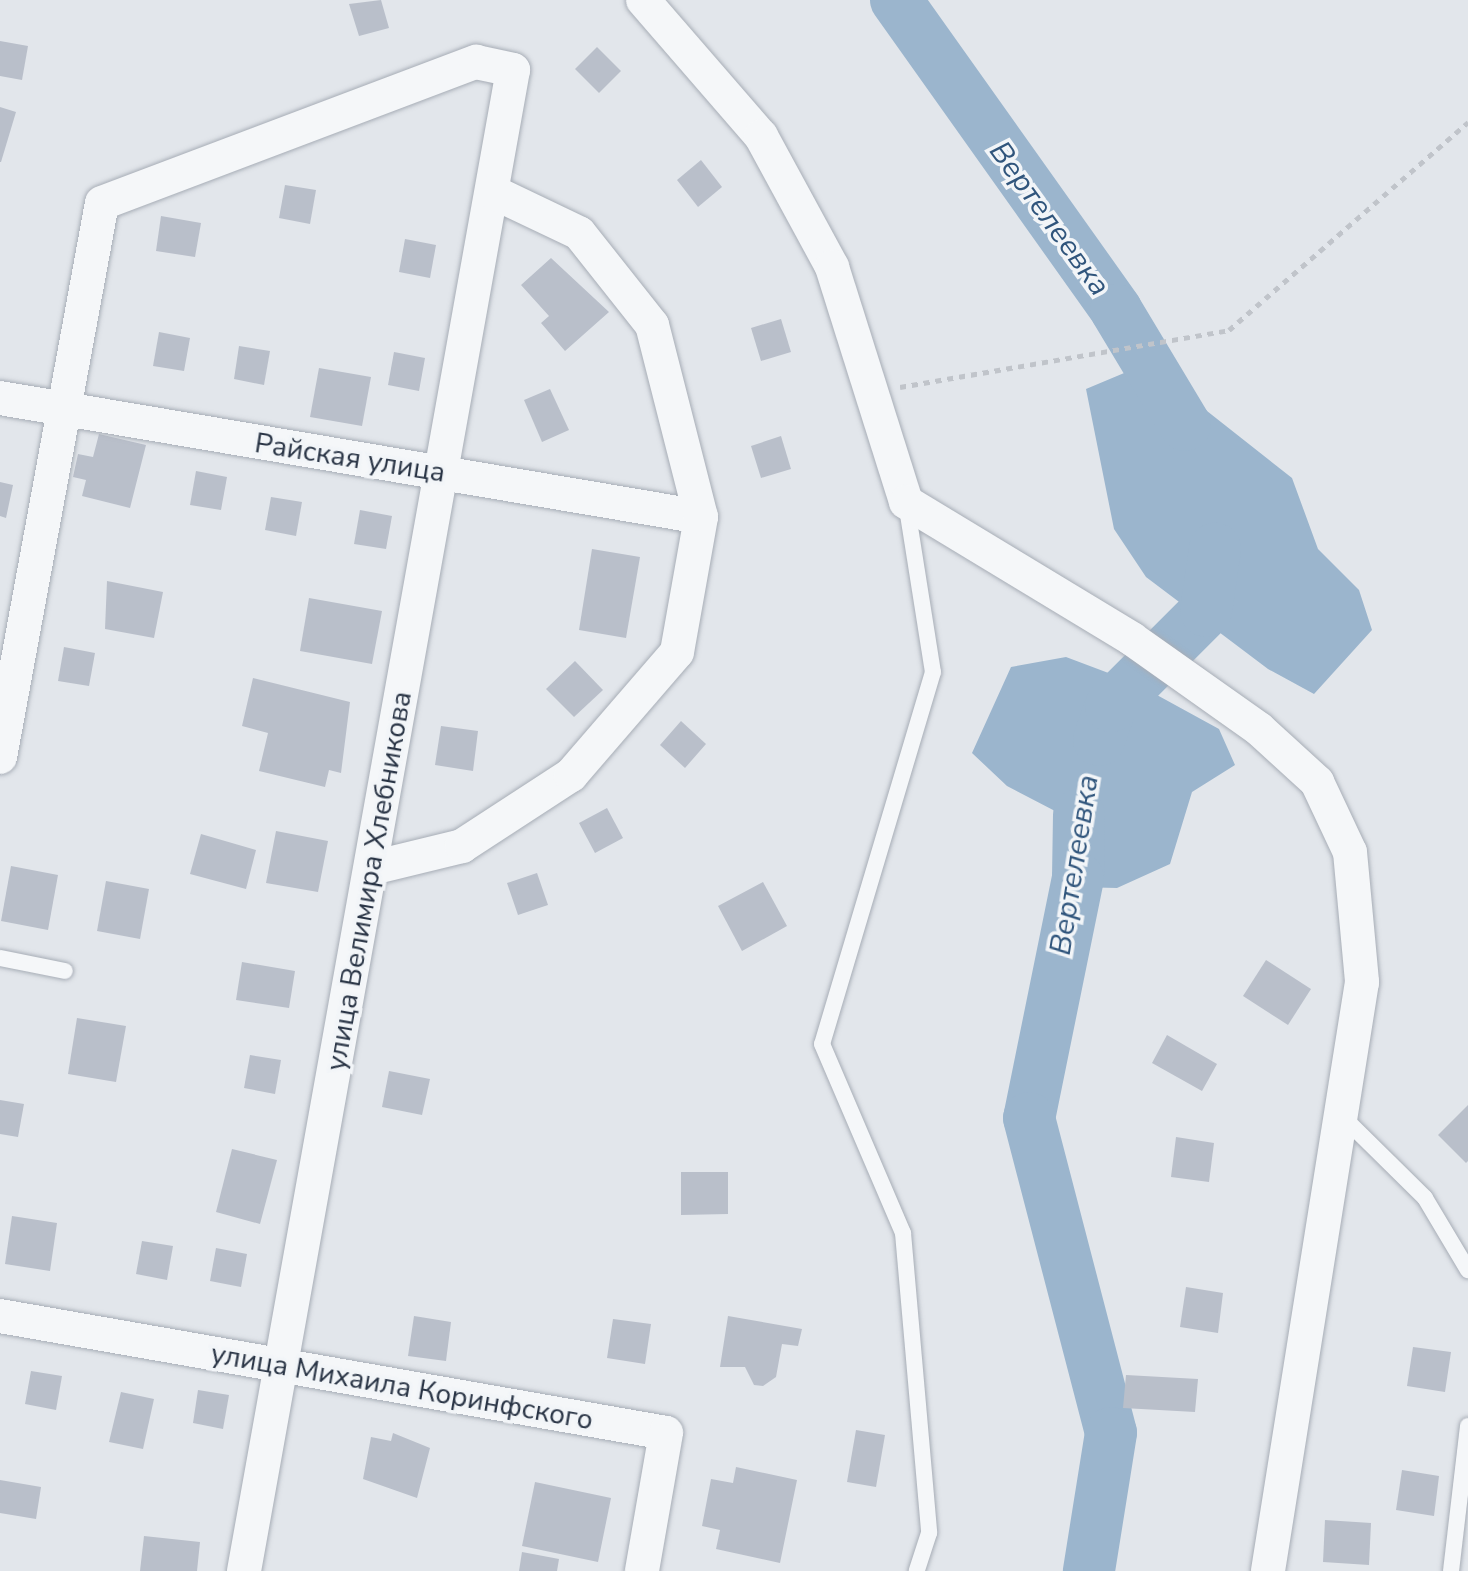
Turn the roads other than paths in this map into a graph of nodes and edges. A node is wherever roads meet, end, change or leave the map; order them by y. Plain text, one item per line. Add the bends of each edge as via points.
1 (643, 0) edge
2 (493, 192) junction
3 (0, 398) edge
4 (64, 412) junction
5 (443, 473) junction
6 (906, 502) junction
7 (701, 517) junction
8 (0, 757) edge
9 (372, 868) junction
10 (0, 958) edge
11 (65, 971) dead end
12 (1343, 1117) junction
13 (1468, 1270) edge
14 (0, 1316) edge
15 (281, 1366) junction
16 (1468, 1426) edge
17 (244, 1571) edge
18 (642, 1571) edge
19 (917, 1571) edge
20 (1268, 1571) edge
21 (1451, 1571) edge

1 - 6 street via 761,136 832,267
2 - 4 street, улица Велимира Хлебникова via 513,70 476,62 102,203
2 - 5 street, улица Велимира Хлебникова
2 - 7 street via 579,233 652,325
3 - 4 street, Райская улица
4 - 5 street, Райская улица
4 - 8 street
5 - 7 street, Райская улица
5 - 9 street, улица Велимира Хлебникова
6 - 12 street via 1132,639 1259,729 1317,782 1350,852 1362,982
6 - 19 lane via 933,672 822,1044 903,1233 929,1533
7 - 9 street via 677,652 571,775 462,846
9 - 15 street, улица Велимира Хлебникова
10 - 11 lane
12 - 13 lane via 1425,1198
12 - 20 street
14 - 15 street, улица Михаила Коринфского
15 - 17 street, улица Велимира Хлебникова
15 - 18 street, улица Михаила Коринфского via 666,1433
16 - 21 lane

